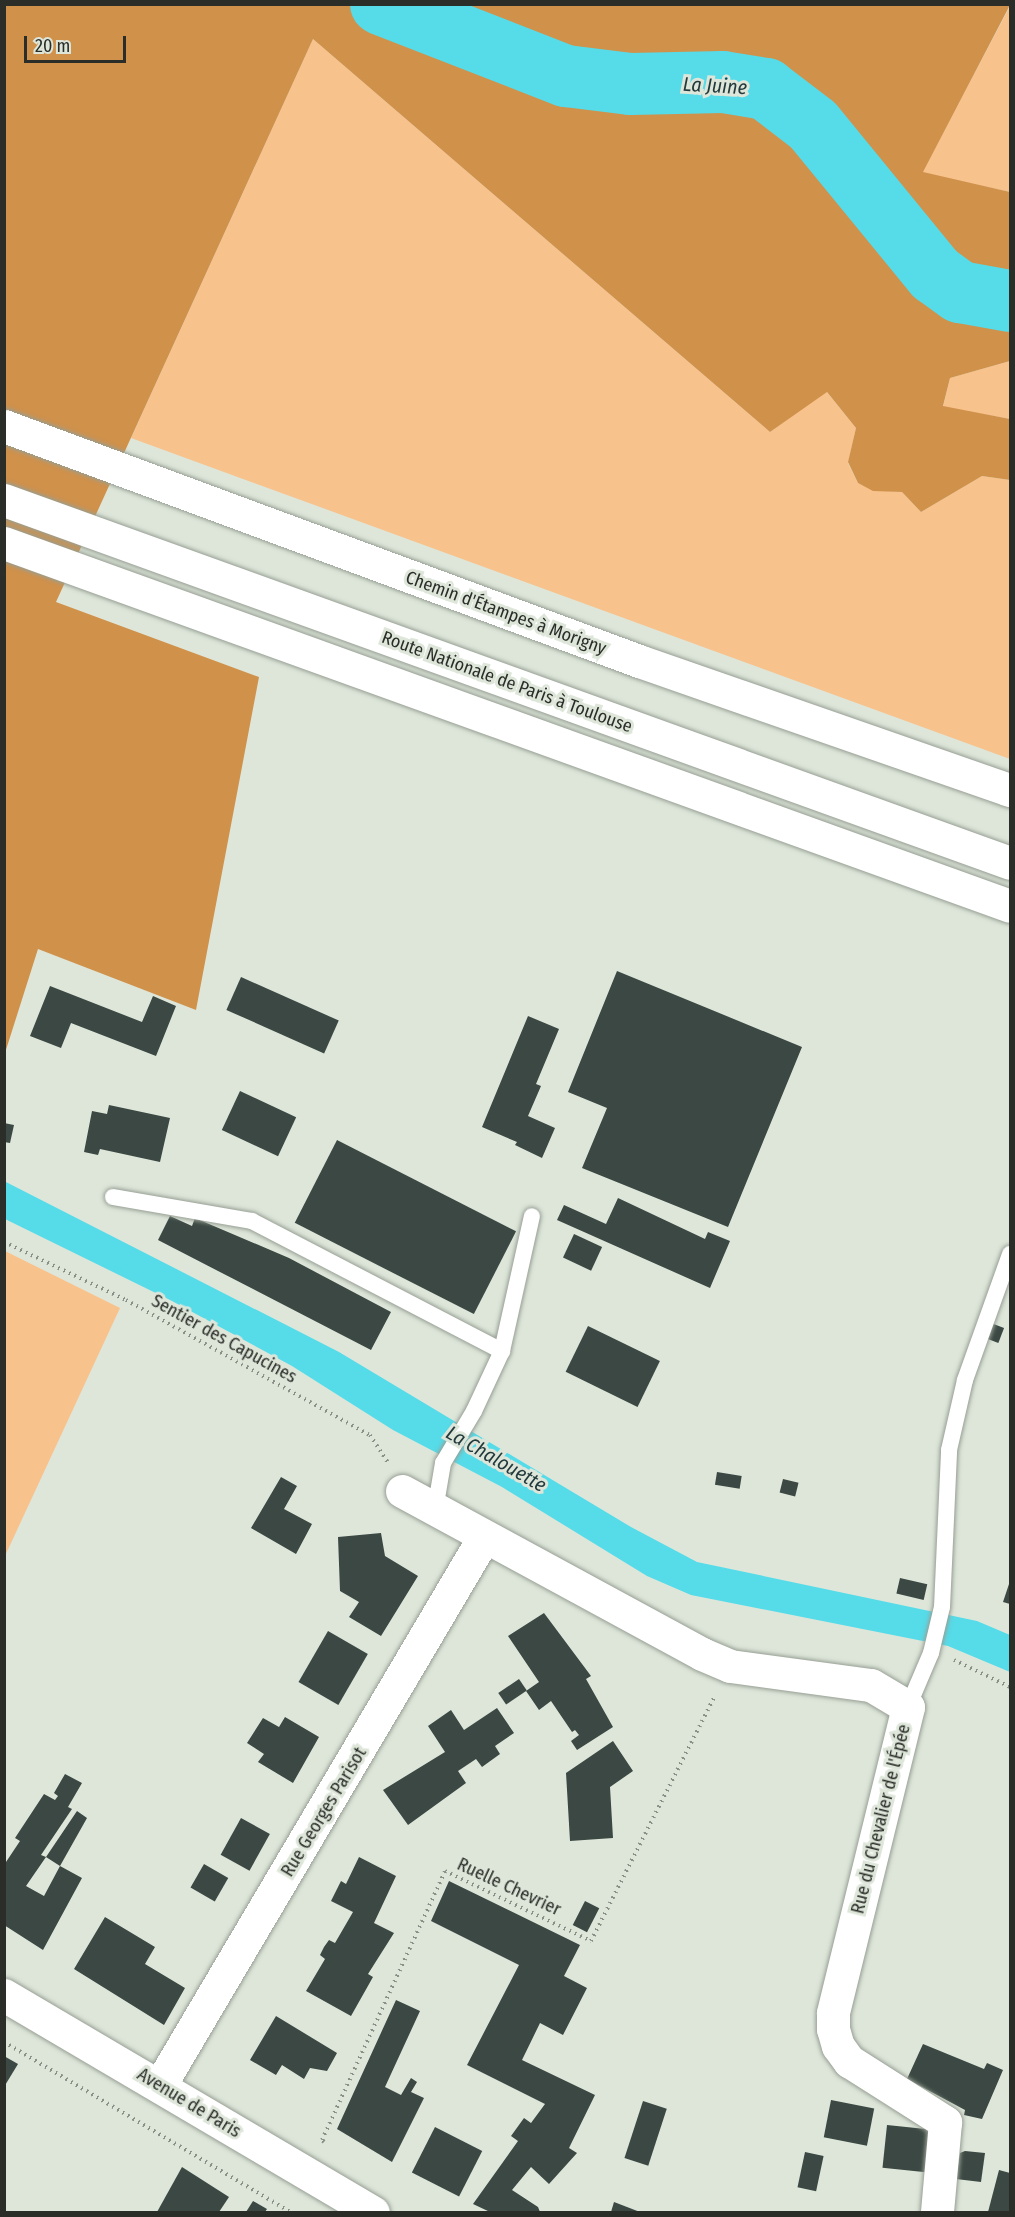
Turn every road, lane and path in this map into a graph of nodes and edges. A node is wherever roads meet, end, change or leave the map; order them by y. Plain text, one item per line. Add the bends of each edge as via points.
1 (4, 426) edge
2 (4, 500) edge
3 (4, 543) edge
4 (1011, 790) edge
5 (1011, 863) edge
6 (1011, 906) edge
7 (112, 1197) dead end
8 (532, 1216) dead end
9 (4, 1242) edge
10 (1011, 1254) edge
11 (502, 1352) junction
12 (402, 1491) joint
13 (435, 1510) junction
14 (484, 1537) junction
15 (931, 1653) junction
16 (730, 1666) junction
17 (1011, 1687) edge
18 (908, 1707) junction
19 (4, 1995) edge
20 (4, 2042) edge
21 (160, 2085) junction
22 (311, 2178) junction
23 (290, 2212) edge
24 (373, 2212) edge
25 (937, 2212) edge

1 - 4 street, Chemin d'Étampes à Morigny via 639,661
2 - 5 street, Route Nationale de Paris à Toulouse
3 - 6 street
7 - 11 lane via 252,1221
8 - 11 lane
9 - 12 path, Sentier des Capucines via 126,1300 370,1435
10 - 15 lane via 965,1380 950,1450 942,1607
11 - 13 lane via 474,1411 442,1463
12 - 13 street, Rue du Chevalier de l'Épée
13 - 14 street, Rue du Chevalier de l'Épée
14 - 16 street, Rue du Chevalier de l'Épée
14 - 21 street, Rue Georges Parisot
15 - 17 path
15 - 18 lane
16 - 18 street, Rue du Chevalier de l'Épée via 872,1685
16 - 22 path, Ruelle Chevrier via 591,1941 445,1871 322,2139 330,2148
18 - 25 street, Rue du Chevalier de l'Épée via 833,2013 833,2029 838,2046 849,2061 945,2122
19 - 21 street, Avenue de Paris
20 - 23 path
21 - 22 street, Avenue de Paris
22 - 24 street, Avenue de Paris

